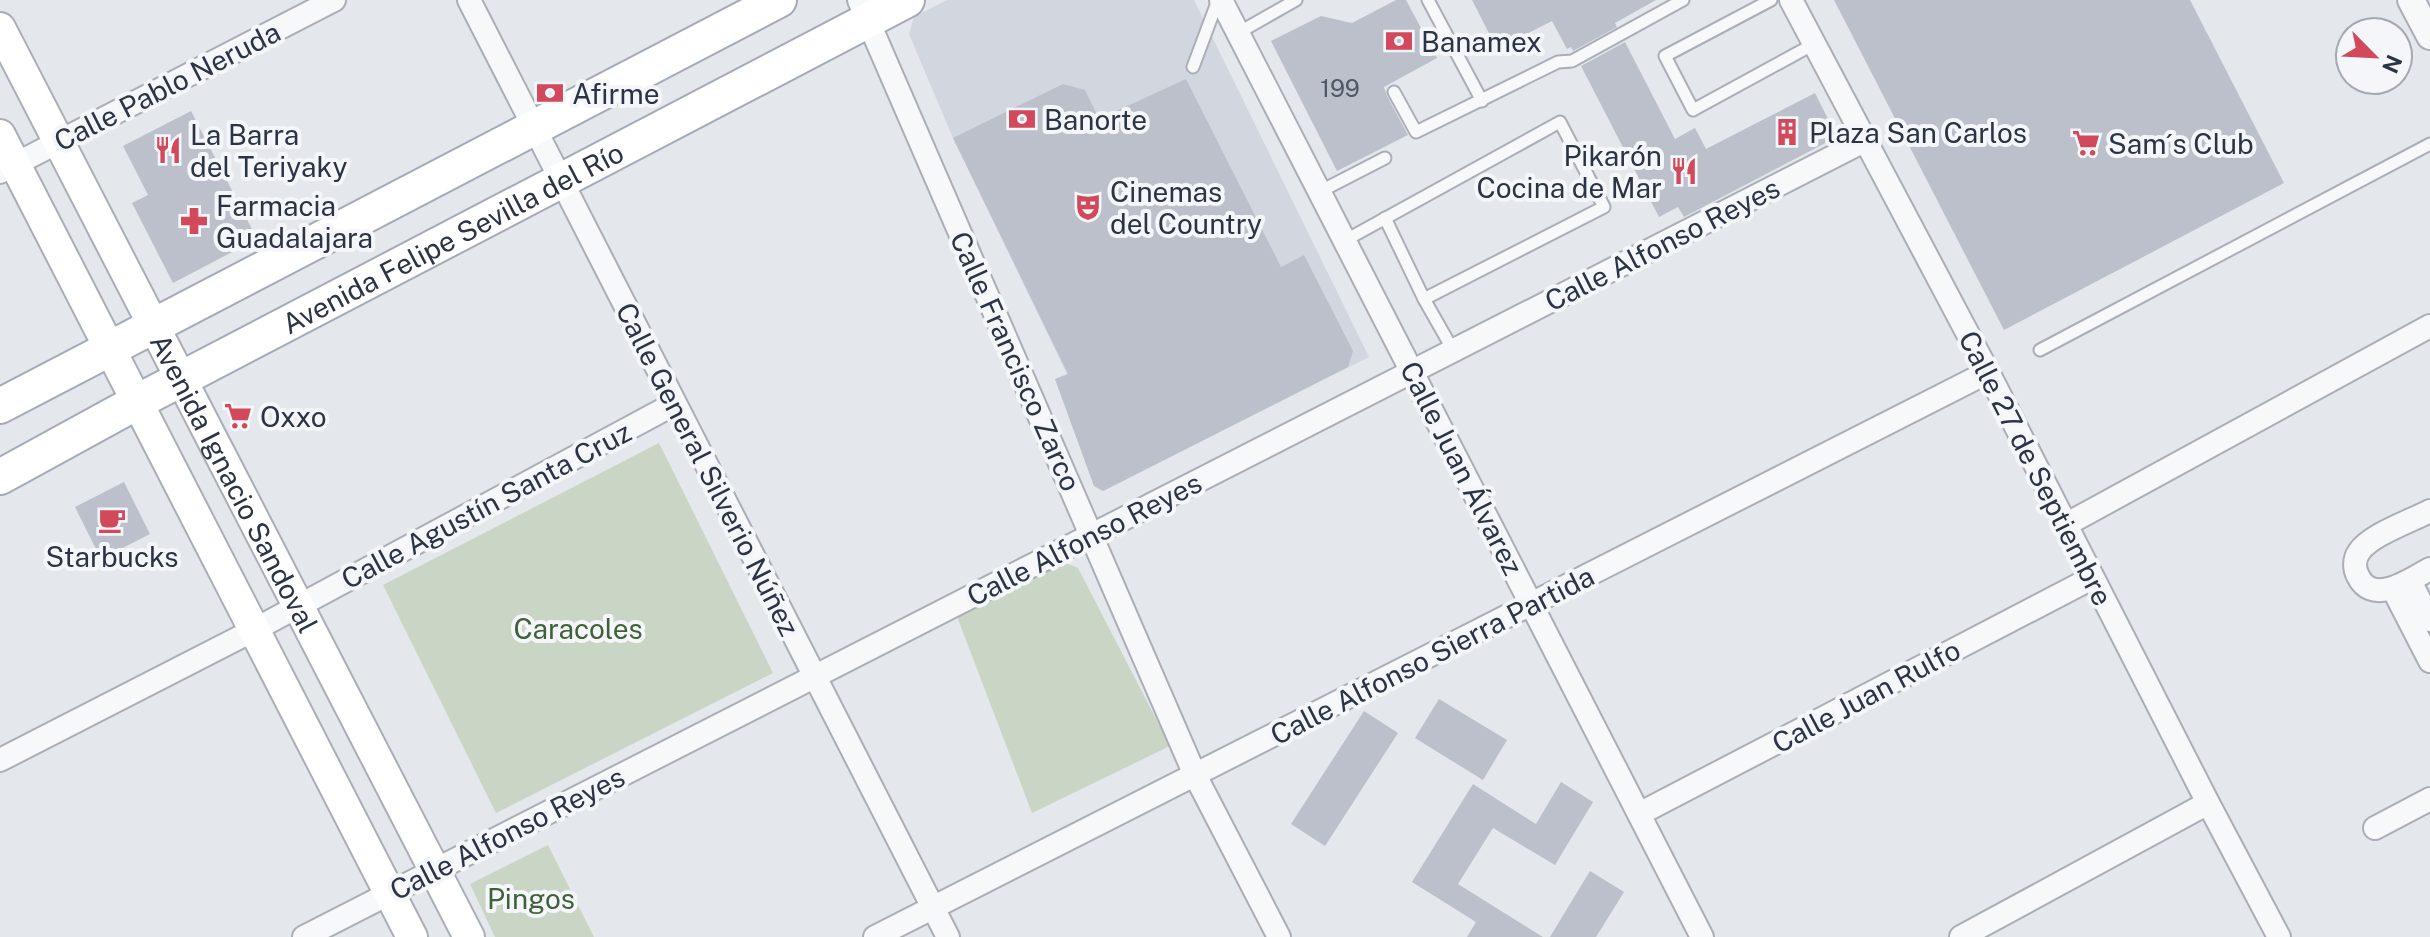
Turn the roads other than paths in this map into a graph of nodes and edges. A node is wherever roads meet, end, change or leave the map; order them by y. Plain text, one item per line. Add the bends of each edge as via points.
1 (334, 0) edge
2 (469, 0) edge
3 (779, 0) edge
4 (907, 0) edge
5 (1219, 0) edge
6 (1428, 0) edge
7 (1683, 0) edge
8 (1771, 0) edge
9 (1791, 0) edge
10 (2411, 0) edge
11 (1289, 2) edge
12 (863, 10) edge
13 (0, 28) edge
14 (1238, 33) junction
15 (2430, 36) edge
16 (1814, 44) junction
17 (1193, 67) dead end
18 (1394, 92) dead end
19 (1482, 101) junction
20 (535, 129) junction
21 (0, 135) edge
22 (1864, 141) junction
23 (59, 142) junction
24 (2430, 144) edge
25 (1385, 158) dead end
26 (8, 168) edge
27 (561, 182) junction
28 (1319, 192) junction
29 (1385, 218) junction
30 (1344, 241) junction
31 (1424, 299) junction
32 (154, 326) junction
33 (2430, 326) edge
34 (110, 348) junction
35 (1453, 350) junction
36 (2040, 350) dead end
37 (1412, 372) junction
38 (1988, 372) junction
39 (182, 381) junction
40 (137, 402) junction
41 (674, 404) junction
42 (0, 406) edge
43 (0, 477) edge
44 (2430, 511) edge
45 (2067, 524) junction
46 (1092, 535) junction
47 (2430, 569) edge
48 (2092, 578) junction
49 (2402, 585) junction
50 (1531, 604) junction
51 (298, 606) junction
52 (2430, 620) edge
53 (254, 630) junction
54 (2429, 659) edge
55 (814, 677) junction
56 (0, 760) edge
57 (1195, 775) junction
58 (2430, 799) edge
59 (2208, 803) junction
60 (1639, 814) junction
61 (2375, 828) dead end
62 (434, 871) junction
63 (390, 893) junction
64 (933, 907) junction
65 (304, 937) edge
66 (412, 937) edge
67 (469, 937) edge
68 (875, 937) edge
69 (948, 937) edge
70 (1279, 937) edge
71 (1702, 937) edge
72 (1961, 937) edge
73 (2279, 937) edge

1 - 23 street, Calle Pablo Neruda
2 - 20 street, Calle General Silverio Núñez
3 - 20 main road, Avenida Felipe Sevilla del Río
4 - 12 main road, Avenida Felipe Sevilla del Río
5 - 14 street, Calle Juan Álvarez
5 - 17 lane
6 - 19 lane
7 - 19 lane via 1572,61 1558,62
8 - 16 lane via 1665,56 1693,110
9 - 16 street, Calle 27 de Septiembre
10 - 15 street
11 - 14 lane
12 - 27 main road, Avenida Felipe Sevilla del Río
12 - 46 street, Calle Francisco Zarco
13 - 23 main road, Avenida Ignacio Sandoval
14 - 28 street, Calle Juan Álvarez
16 - 22 street, Calle 27 de Septiembre
18 - 19 lane via 1416,132
20 - 27 street, Calle General Silverio Núñez
20 - 32 main road, Avenida Felipe Sevilla del Río
21 - 26 main road, Avenida Ignacio Sandoval
22 - 35 street, Calle Alfonso Reyes
22 - 38 street, Calle 27 de Septiembre
23 - 26 street, Calle Pablo Neruda
23 - 32 main road, Avenida Ignacio Sandoval
24 - 36 lane
25 - 28 lane
26 - 34 main road, Avenida Ignacio Sandoval
27 - 39 main road, Avenida Felipe Sevilla del Río
27 - 41 street, Calle General Silverio Núñez
28 - 30 street, Calle Juan Álvarez
29 - 30 lane
29 - 31 lane
29 - 31 lane via 1560,122 1604,207
30 - 37 street, Calle Juan Álvarez
31 - 35 lane
32 - 34 main road, Avenida Felipe Sevilla del Río
32 - 39 main road, Avenida Ignacio Sandoval
33 - 45 street
34 - 40 main road, Avenida Ignacio Sandoval
34 - 42 main road, Avenida Felipe Sevilla del Río
35 - 37 street, Calle Alfonso Reyes
37 - 46 street, Calle Alfonso Reyes
37 - 50 street, Calle Juan Álvarez
38 - 45 street, Calle 27 de Septiembre
38 - 50 street, Calle Alfonso Sierra Partida
39 - 40 main road, Avenida Felipe Sevilla del Río
39 - 51 main road, Avenida Ignacio Sandoval
40 - 43 main road, Avenida Felipe Sevilla del Río
40 - 53 main road, Avenida Ignacio Sandoval
41 - 51 street, Calle Agustín Santa Cruz
41 - 55 street, Calle General Silverio Núñez
44 - 49 street via 2369,542 2356,558 2357,575 2366,586 2376,590
45 - 48 street, Calle 27 de Septiembre
46 - 55 street, Calle Alfonso Reyes
46 - 57 street, Calle Francisco Zarco
47 - 49 street
48 - 59 street, Calle 27 de Septiembre
48 - 60 street, Calle Juan Rulfo
49 - 52 street
49 - 54 street
50 - 57 street, Calle Alfonso Sierra Partida
50 - 60 street, Calle Juan Álvarez
51 - 53 street, Calle Agustín Santa Cruz
51 - 62 main road, Avenida Ignacio Sandoval
53 - 56 street, Calle Agustín Santa Cruz
53 - 63 main road, Avenida Ignacio Sandoval
55 - 62 street, Calle Alfonso Reyes
55 - 64 street, Calle General Silverio Núñez
57 - 64 street, Calle Alfonso Sierra Partida
57 - 70 street, Calle Francisco Zarco
58 - 61 street
59 - 72 street
59 - 73 street, Calle 27 de Septiembre
60 - 71 street, Calle Juan Álvarez
62 - 63 street, Calle Alfonso Reyes
62 - 67 main road, Avenida Ignacio Sandoval
63 - 65 street, Calle Alfonso Reyes
63 - 66 main road, Avenida Ignacio Sandoval
64 - 68 street, Calle Alfonso Sierra Partida
64 - 69 street, Calle General Silverio Núñez

